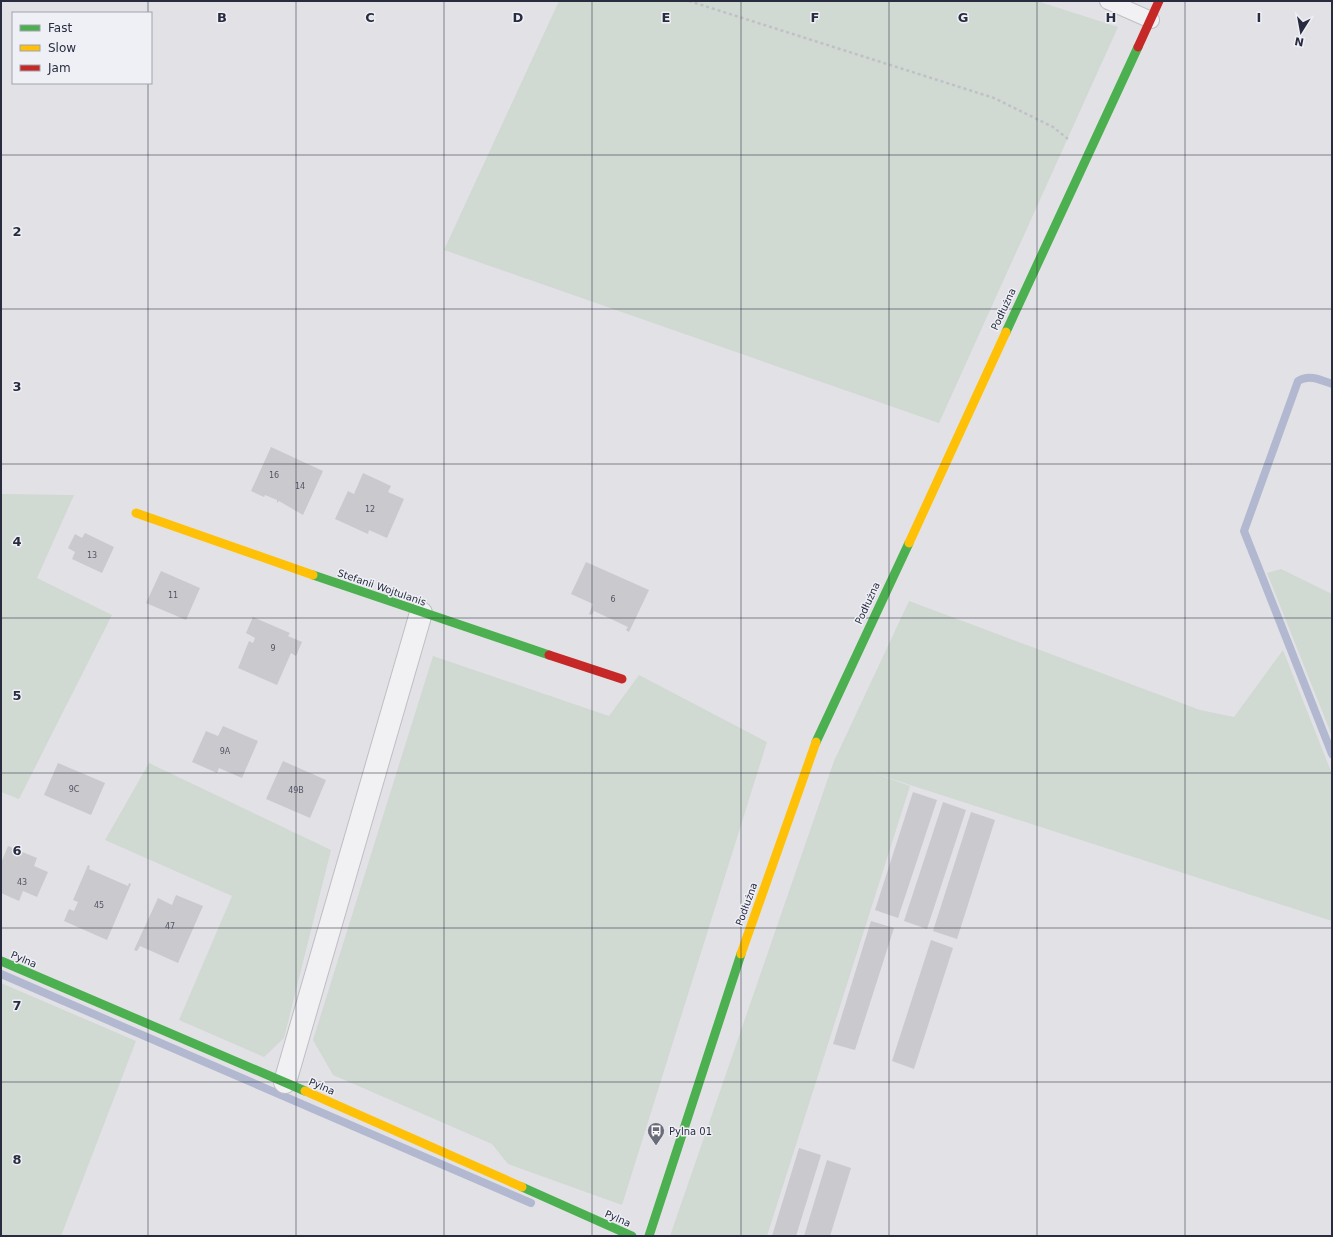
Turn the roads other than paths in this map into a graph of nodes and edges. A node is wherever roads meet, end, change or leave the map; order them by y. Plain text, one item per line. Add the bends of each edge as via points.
1 (1108, 1) edge
2 (1159, 1) edge
3 (1150, 20) junction
4 (136, 513) dead end
5 (421, 613) junction
6 (622, 679) dead end
7 (1, 961) edge
8 (285, 1082) junction
9 (632, 1236) edge
10 (649, 1236) edge

1 - 3 lane
2 - 3 street, Podłużna
3 - 10 street, Podłużna via 815,744 747,935
4 - 5 street, Stefanii Wojtulanis
5 - 6 street, Stefanii Wojtulanis
5 - 8 street
7 - 8 street, Pylna
8 - 9 street, Pylna

